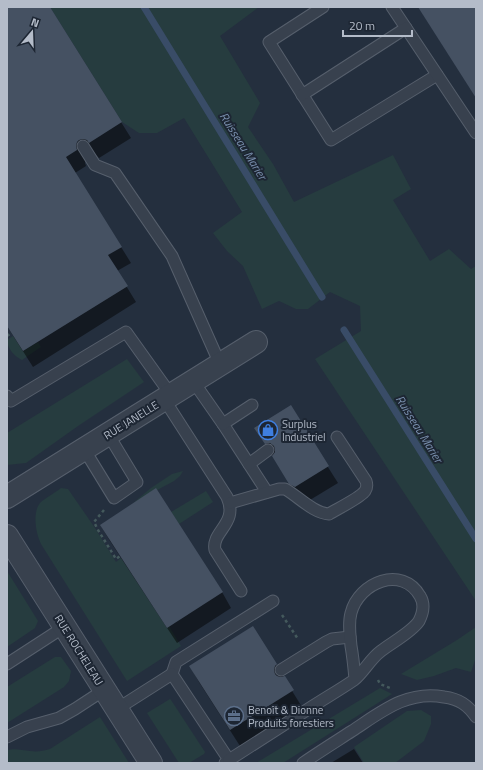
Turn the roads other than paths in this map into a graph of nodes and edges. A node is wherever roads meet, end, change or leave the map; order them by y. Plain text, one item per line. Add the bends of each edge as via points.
1 (323, 7) edge
2 (392, 7) edge
3 (406, 28) junction
4 (437, 75) junction
5 (302, 95) junction
6 (476, 133) edge
7 (83, 146) dead end
8 (256, 342) dead end
9 (220, 364) junction
10 (194, 381) junction
11 (7, 396) edge
12 (167, 397) junction
13 (252, 405) dead end
14 (223, 424) junction
15 (108, 434) junction
16 (337, 437) dead end
17 (84, 450) junction
18 (268, 450) dead end
19 (249, 464) junction
20 (267, 492) junction
21 (7, 498) edge
22 (230, 504) junction
23 (7, 536) edge
24 (241, 591) dead end
25 (273, 601) road end
26 (64, 627) junction
27 (350, 637) junction
28 (7, 664) edge
29 (281, 670) dead end
30 (172, 674) junction
31 (355, 679) junction
32 (104, 690) junction
33 (117, 709) junction
34 (476, 717) edge
35 (7, 737) edge
36 (227, 762) edge
37 (151, 763) edge
38 (303, 763) edge

1 - 5 lane via 269,42
2 - 3 lane
3 - 4 lane
3 - 5 lane
4 - 5 lane via 331,140
4 - 6 lane
7 - 9 lane via 95,165 115,173 172,256
8 - 9 street, RUE JANELLE
9 - 10 street, RUE JANELLE
10 - 12 street, RUE JANELLE
10 - 14 lane
11 - 12 lane via 11,401 126,332
12 - 15 street, RUE JANELLE
12 - 22 lane
13 - 14 lane
14 - 19 lane
15 - 17 street, RUE JANELLE
15 - 17 lane via 137,482 114,498
16 - 20 lane via 366,481 365,490 359,496 329,514 323,514 285,489
17 - 21 street, RUE JANELLE
18 - 19 lane
19 - 20 lane
20 - 22 lane
22 - 24 lane via 228,520 214,545
23 - 26 street, RUE ROCHELEAU
25 - 30 lane via 176,662
26 - 28 lane
26 - 32 street, RUE ROCHELEAU
27 - 29 lane via 332,639
27 - 31 lane
27 - 31 lane via 353,607 362,593 372,585 384,580 398,579 409,583 417,590 424,607 418,623 379,652
30 - 33 lane
30 - 36 lane
31 - 36 lane
32 - 33 street, RUE ROCHELEAU
32 - 35 lane via 59,718 27,727
33 - 37 street, RUE ROCHELEAU
34 - 38 lane via 461,701 436,695 418,696 390,707

